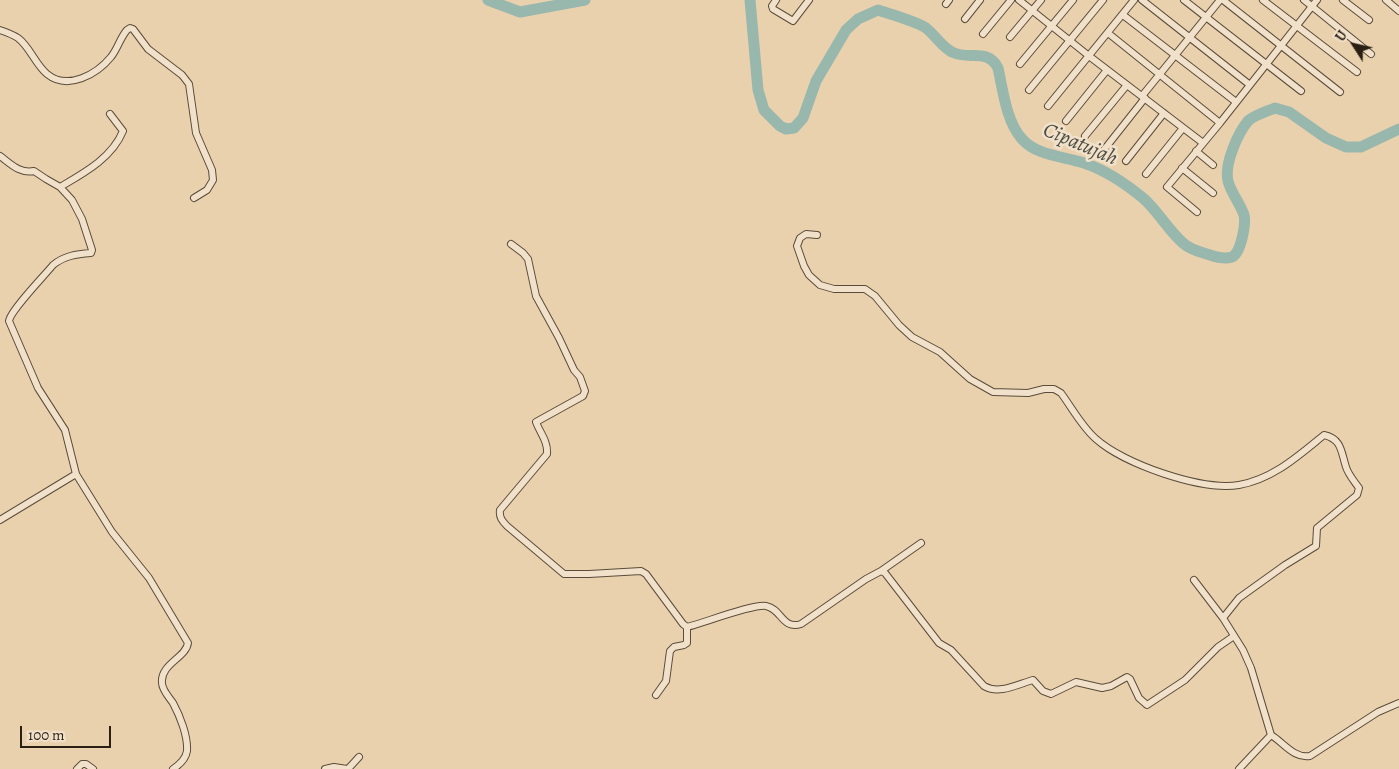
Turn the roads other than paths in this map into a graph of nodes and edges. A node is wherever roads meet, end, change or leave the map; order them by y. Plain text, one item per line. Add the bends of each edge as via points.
1 (776, 0) edge
2 (809, 0) edge
3 (980, 0) edge
4 (1011, 0) edge
5 (1019, 0) edge
6 (1041, 0) edge
7 (1073, 0) edge
8 (1103, 0) edge
9 (1134, 0) edge
10 (1142, 0) edge
11 (1184, 0) edge
12 (1222, 0) edge
13 (1263, 0) edge
14 (1304, 0) edge
15 (1317, 0) edge
16 (1343, 0) edge
17 (1386, 0) edge
18 (1312, 6) junction
19 (1032, 11) junction
20 (1399, 11) edge
21 (1123, 15) junction
22 (1206, 18) junction
23 (965, 19) dead end
24 (1369, 20) dead end
25 (1051, 26) junction
26 (1296, 26) junction
27 (0, 30) edge
28 (1108, 33) junction
29 (983, 34) dead end
30 (1010, 37) dead end
31 (1190, 37) junction
32 (1069, 41) junction
33 (1281, 46) junction
34 (1371, 54) dead end
35 (1089, 56) junction
36 (1175, 56) junction
37 (1020, 64) dead end
38 (1266, 64) junction
39 (1107, 70) junction
40 (1357, 72) dead end
41 (1159, 75) junction
42 (1127, 85) junction
43 (1250, 85) junction
44 (1029, 90) dead end
45 (1301, 91) dead end
46 (1340, 92) dead end
47 (1144, 97) junction
48 (1236, 102) junction
49 (1048, 106) dead end
50 (1164, 113) junction
51 (110, 114) dead end
52 (1066, 121) dead end
53 (1220, 123) junction
54 (1183, 128) junction
55 (1085, 136) dead end
56 (1203, 143) junction
57 (1103, 151) dead end
58 (1196, 151) junction
59 (0, 156) edge
60 (1126, 161) dead end
61 (1213, 165) dead end
62 (1182, 168) junction
63 (1146, 174) dead end
64 (60, 187) junction
65 (1213, 193) dead end
66 (194, 198) dead end
67 (1197, 212) dead end
68 (817, 235) dead end
69 (511, 244) dead end
70 (76, 474) junction
71 (0, 520) edge
72 (921, 543) dead end
73 (882, 572) junction
74 (1194, 580) dead end
75 (1223, 618) junction
76 (687, 627) junction
77 (1234, 636) junction
78 (656, 694) dead end
79 (1399, 703) edge
80 (1271, 735) junction
81 (359, 757) dead end
82 (77, 769) edge
83 (93, 769) edge
84 (173, 769) edge
85 (325, 769) edge
86 (347, 769) edge
87 (1239, 769) edge

1 - 2 street via 773,9 793,21
3 - 23 street
4 - 29 street
5 - 19 street
6 - 19 street
7 - 25 street
8 - 32 street
9 - 21 street
10 - 31 street
11 - 22 street
12 - 22 street
12 - 33 street
13 - 26 street
14 - 18 street
15 - 18 street
16 - 24 street
17 - 20 street
18 - 26 street
18 - 34 street
19 - 25 street
19 - 30 street
21 - 28 street
21 - 36 street
22 - 31 street
22 - 38 street
25 - 32 street
25 - 37 street
26 - 33 street
26 - 40 street
27 - 66 street via 20,40 49,76 69,81 84,78 101,67 127,30 134,29 148,49 182,75 188,84 196,133 213,180 208,190
28 - 35 street
28 - 41 street
31 - 36 street
31 - 43 street
32 - 35 street
32 - 44 street
33 - 38 street
33 - 46 street
35 - 39 street
35 - 49 street
36 - 41 street
36 - 48 street
38 - 43 street
38 - 45 street
39 - 42 street
39 - 52 street
41 - 47 street
41 - 53 street
42 - 47 street
42 - 55 street
43 - 48 street
47 - 50 street
47 - 57 street
48 - 53 street
50 - 54 street
50 - 60 street
51 - 64 street via 123,131 120,140 96,164
53 - 56 street
54 - 56 street
54 - 63 street
56 - 58 street
58 - 61 street
58 - 62 street
59 - 64 street via 17,169 34,171
62 - 65 street
62 - 67 street via 1166,187
64 - 70 street via 72,200 82,219 92,251 72,255 53,265 15,309 9,321 38,388 64,430
68 - 75 street via 806,234 797,246 809,275 820,285 834,289 865,289 912,337 940,352 970,379 993,392 1028,393 1054,389 1061,393 1095,439 1141,466 1188,480 1221,486 1240,485 1292,462 1324,435 1332,437 1358,488 1357,495 1317,528 1316,546 1239,598
69 - 76 street via 528,259 536,296 585,391 583,396 536,422 546,441 547,454 500,510 500,518 564,574 643,572
70 - 71 street
70 - 84 street via 112,532 149,578 188,642 162,678 162,685 183,730 187,752
72 - 73 street
73 - 76 street via 866,579 802,624 788,624 770,608 757,606
73 - 77 street via 939,644 951,650 984,686 993,690 1033,680 1043,691 1051,694 1076,682 1102,688 1127,677 1147,705 1185,680 1218,647
74 - 75 street
75 - 77 street
76 - 78 street via 687,643 670,651 666,681
77 - 80 street via 1251,668
79 - 80 street via 1378,712 1310,756 1298,755
80 - 87 street
81 - 86 street
82 - 83 street via 86,764
85 - 86 street

